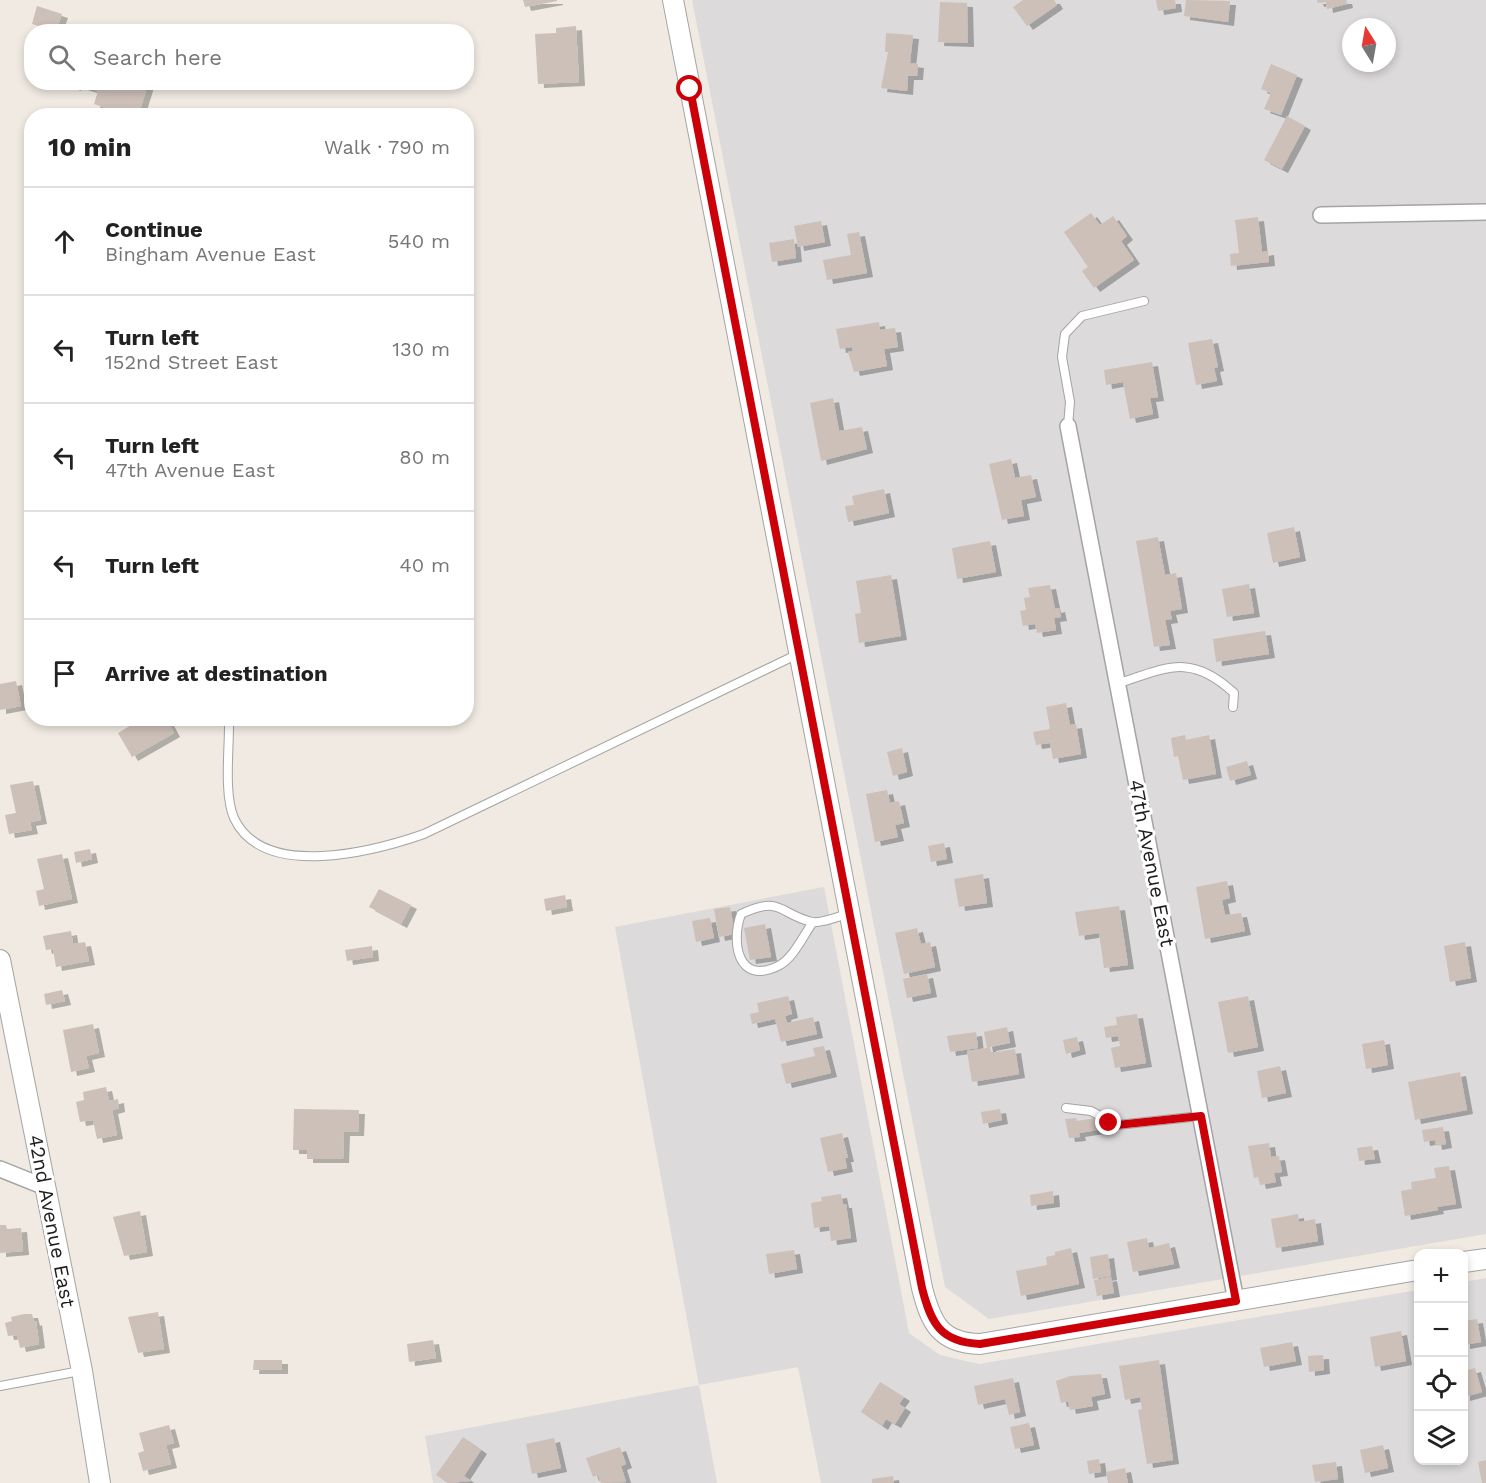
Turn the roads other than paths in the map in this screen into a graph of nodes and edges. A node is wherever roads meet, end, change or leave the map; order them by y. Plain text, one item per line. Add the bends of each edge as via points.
1 (673, 0) edge
2 (1486, 212) edge
3 (1321, 216) dead end
4 (1144, 301) dead end
5 (1068, 426) joint
6 (799, 654) junction
7 (1118, 684) junction
8 (1233, 707) dead end
9 (229, 726) edge
10 (850, 914) junction
11 (813, 922) junction
12 (0, 960) edge
13 (1066, 1108) dead end
14 (1201, 1116) junction
15 (0, 1169) edge
16 (45, 1186) junction
17 (1486, 1259) edge
18 (1468, 1261) edge
19 (1414, 1271) edge
20 (1236, 1301) junction
21 (82, 1371) junction
22 (0, 1386) edge
23 (100, 1483) edge

1 - 6 street
2 - 3 street
4 - 5 lane via 1082,316 1065,334 1062,357 1070,402
5 - 7 street, 47th Avenue East
6 - 9 lane via 424,834 375,850 328,856 286,854 256,843 242,831 230,799
6 - 10 street
7 - 8 lane via 1175,666 1197,668 1215,676 1234,693
7 - 14 street, 47th Avenue East
10 - 11 lane
10 - 20 street via 922,1288 931,1317 941,1332 964,1343 980,1344
11 - 11 lane via 776,907 755,907 741,914 737,955 752,969 778,966
12 - 16 street, 42nd Avenue East
13 - 14 lane via 1091,1111 1117,1125
14 - 20 street, 47th Avenue East
15 - 16 street
16 - 21 street, 42nd Avenue East
17 - 18 street
19 - 20 street
21 - 22 lane
21 - 23 street, 42nd Avenue East

